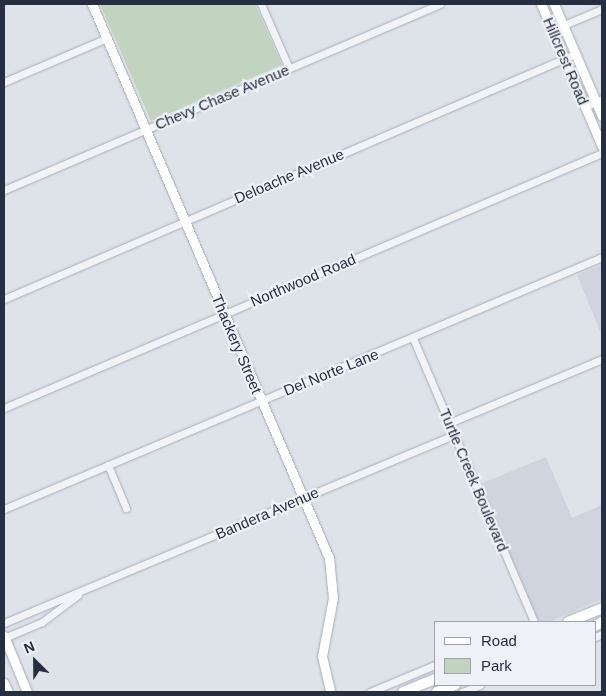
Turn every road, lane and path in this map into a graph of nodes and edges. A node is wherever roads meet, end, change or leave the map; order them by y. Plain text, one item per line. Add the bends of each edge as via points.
1 (92, 4) edge
2 (261, 4) edge
3 (440, 4) edge
4 (541, 4) edge
5 (554, 4) edge
6 (602, 9) edge
7 (563, 25) junction
8 (552, 30) junction
9 (107, 38) junction
10 (576, 54) junction
11 (565, 59) junction
12 (289, 68) junction
13 (4, 82) edge
14 (599, 100) edge
15 (585, 107) junction
16 (602, 116) edge
17 (146, 130) junction
18 (602, 146) edge
19 (602, 153) edge
20 (4, 190) edge
21 (185, 220) junction
22 (602, 257) edge
23 (4, 299) edge
24 (224, 314) junction
25 (413, 338) junction
26 (602, 359) edge
27 (261, 400) junction
28 (4, 408) edge
29 (449, 423) junction
30 (454, 435) junction
31 (108, 465) junction
32 (302, 498) junction
33 (126, 508) dead end
34 (4, 509) edge
35 (79, 594) junction
36 (602, 608) edge
37 (534, 621) edge
38 (570, 621) edge
39 (4, 623) edge
40 (4, 637) edge
41 (434, 665) edge
42 (434, 678) edge
43 (4, 683) edge
44 (452, 686) edge
45 (477, 686) edge
46 (8, 692) edge
47 (28, 692) edge
48 (330, 692) edge
49 (370, 692) edge
50 (403, 692) edge
51 (437, 692) edge
52 (462, 692) edge

1 - 9 street, Thackery Street
2 - 12 street
3 - 12 street, Chevy Chase Avenue
4 - 8 street, Hillcrest Road
5 - 7 street, Hillcrest Road
6 - 7 street
7 - 8 street
7 - 10 street, Hillcrest Road
8 - 11 street, Hillcrest Road
9 - 13 street
9 - 17 street, Thackery Street
10 - 11 street, Deloache Avenue
10 - 14 street, Hillcrest Road
11 - 15 street, Hillcrest Road
11 - 21 street, Deloache Avenue
12 - 17 street, Chevy Chase Avenue
14 - 15 street
14 - 16 street, Hillcrest Road
15 - 18 street, Hillcrest Road
17 - 20 street, Chevy Chase Avenue
17 - 21 street, Thackery Street
19 - 24 street, Northwood Road
21 - 23 street, Deloache Avenue
21 - 24 street, Thackery Street
22 - 25 street, Del Norte Lane
24 - 27 street, Thackery Street
24 - 28 street, Northwood Road
25 - 27 street, Del Norte Lane
25 - 29 street, Turtle Creek Boulevard
26 - 29 street
27 - 31 street, Del Norte Lane
27 - 32 street, Thackery Street
29 - 30 street, Turtle Creek Boulevard
30 - 32 street, Bandera Avenue
30 - 37 street, Turtle Creek Boulevard
31 - 33 street
31 - 34 street, Del Norte Lane
32 - 35 street, Bandera Avenue
32 - 48 street, Thackery Street via 329,558 334,582 322,656
35 - 39 street, Bandera Avenue
35 - 40 street, Bandera Avenue via 42,622
36 - 38 main road
40 - 47 street
41 - 49 street
42 - 50 main road
43 - 46 street
44 - 51 main road
45 - 52 street

